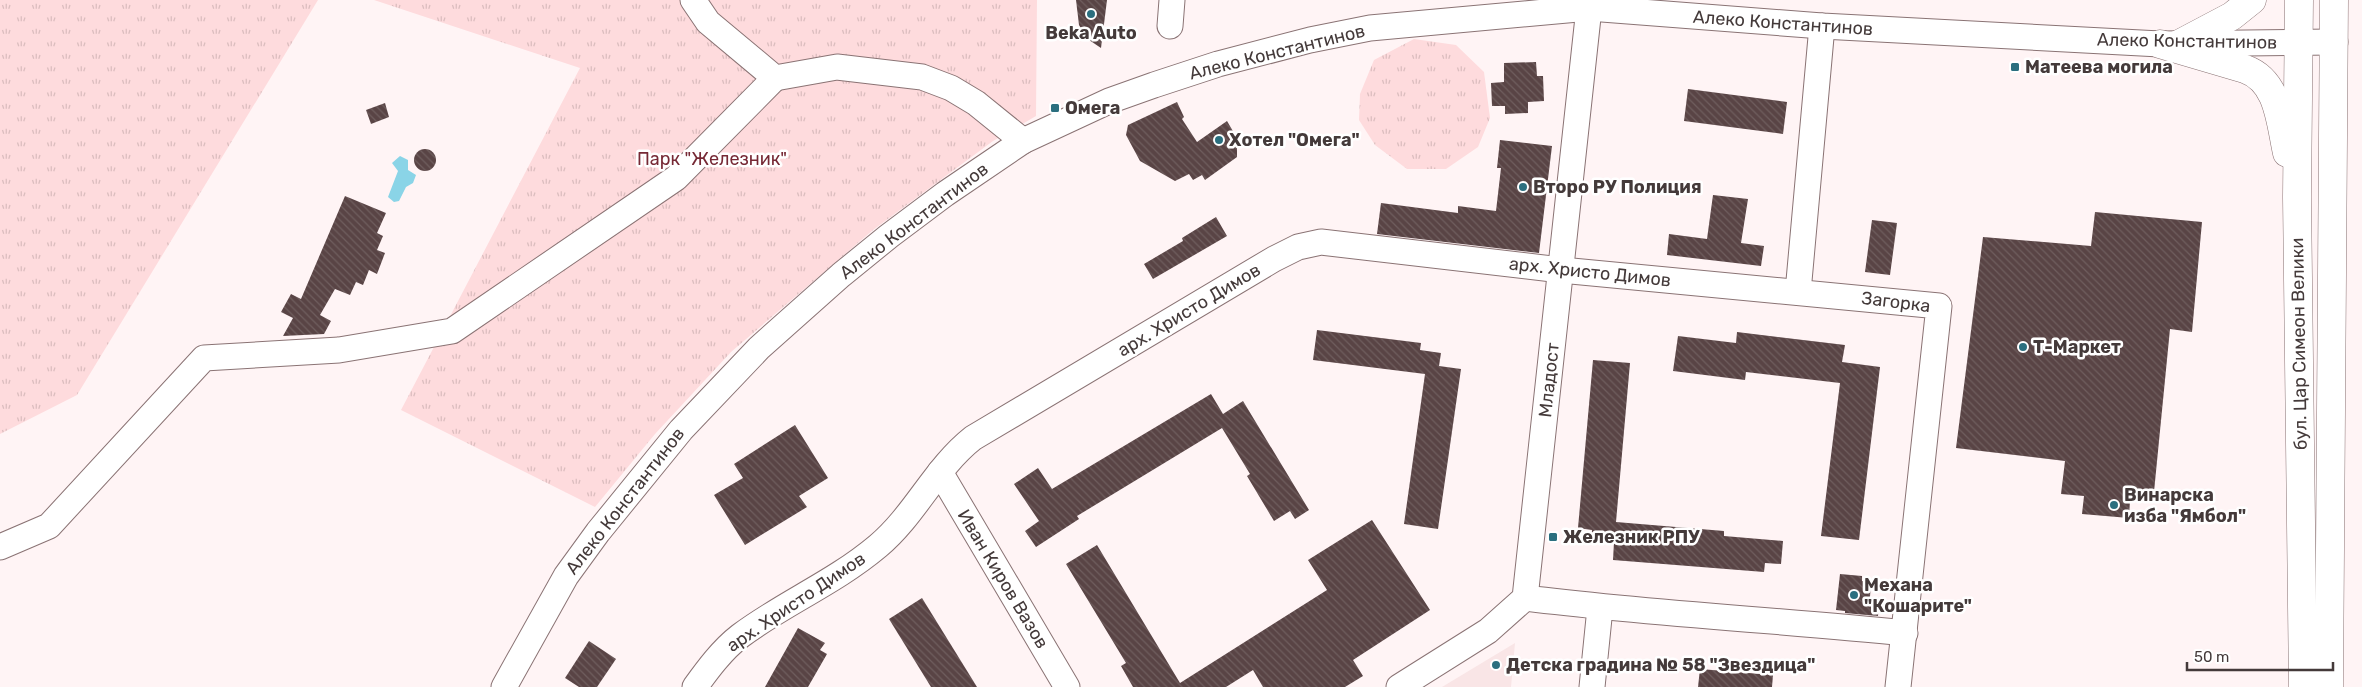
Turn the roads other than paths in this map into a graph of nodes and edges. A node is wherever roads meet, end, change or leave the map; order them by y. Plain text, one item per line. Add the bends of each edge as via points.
1 (693, 0) edge
2 (1172, 0) edge
3 (2252, 0) edge
4 (2299, 0) edge
5 (2334, 0) edge
6 (1554, 5) edge
7 (1589, 8) junction
8 (1170, 26) dead end
9 (1822, 26) junction
10 (2299, 42) junction
11 (2335, 42) junction
12 (2170, 44) junction
13 (775, 78) junction
14 (1023, 142) junction
15 (2297, 197) junction
16 (1561, 270) junction
17 (1798, 292) junction
18 (940, 472) junction
19 (0, 547) edge
20 (1526, 598) junction
21 (1600, 608) junction
22 (1905, 633) junction
23 (504, 687) edge
24 (695, 687) edge
25 (1067, 687) edge
26 (1399, 687) edge
27 (1592, 687) edge
28 (1898, 687) edge
29 (2303, 687) edge
30 (2329, 687) edge

1 - 13 street via 708,22
2 - 8 street
3 - 12 main road via 2232,16
4 - 10 main road, бул. Цар Симеон Велики
5 - 11 main road, бул. Цар Симеон Велики
6 - 7 street, Алеко Константинов
6 - 14 street, Алеко Константинов via 1370,28 1310,40 1154,85 1109,101
7 - 9 street, Алеко Константинов
7 - 16 street, Младост
9 - 12 street, Алеко Константинов
9 - 17 street
10 - 11 street, Алеко Константинов
10 - 12 street, Алеко Константинов
10 - 15 main road, бул. Цар Симеон Велики
11 - 30 main road, бул. Цар Симеон Велики
12 - 15 main road via 2245,69 2264,79 2272,90
13 - 14 street via 837,67 922,77 951,88 976,103
13 - 19 street via 676,178 452,331 339,350 204,358 49,526
14 - 23 street, Алеко Константинов via 869,252 798,312 722,385 639,481 566,576
15 - 29 main road, бул. Цар Симеон Велики
16 - 17 street, арх. Христо Димов
16 - 18 street, арх. Христо Димов via 1321,242 1298,247 973,438
16 - 20 street, Младост
17 - 22 street, Загорка via 1939,306
18 - 24 street, арх. Христо Димов via 879,545 842,574 740,636 713,662
18 - 25 street, Иван Киров Вазов
20 - 21 street
20 - 26 street via 1488,631
21 - 22 street
21 - 27 street
22 - 28 street, Загорка

